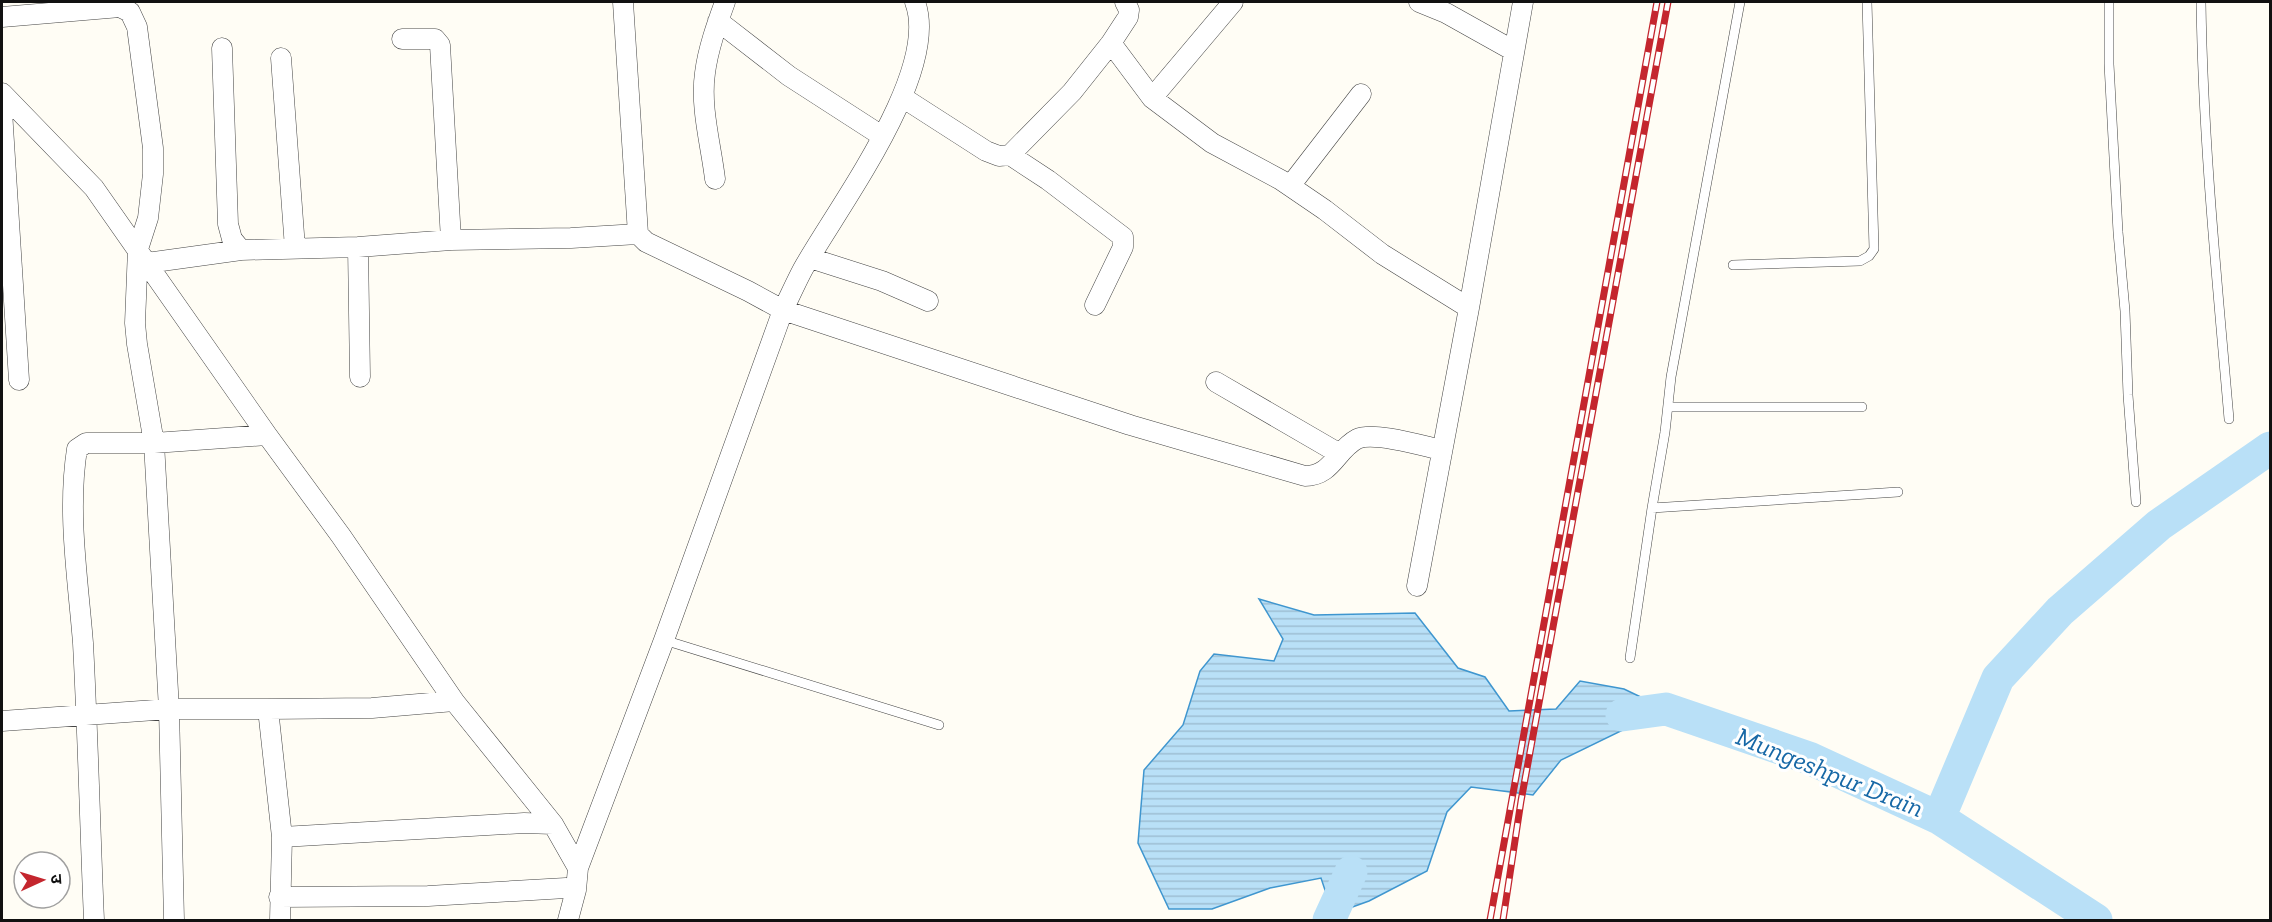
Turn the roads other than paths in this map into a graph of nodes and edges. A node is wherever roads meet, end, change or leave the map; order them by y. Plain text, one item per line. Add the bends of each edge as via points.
1 (623, 2) edge
2 (725, 2) edge
3 (915, 2) edge
4 (1125, 2) edge
5 (1233, 2) edge
6 (1419, 2) edge
7 (1523, 2) edge
8 (1740, 2) edge
9 (1867, 2) edge
10 (2109, 2) edge
11 (2201, 2) edge
12 (2, 16) edge
13 (718, 21) junction
14 (402, 39) dead end
15 (1111, 43) junction
16 (222, 48) dead end
17 (1514, 51) junction
18 (281, 58) dead end
19 (2, 93) edge
20 (1361, 94) dead end
21 (902, 97) junction
22 (1152, 98) junction
23 (2, 111) edge
24 (882, 136) junction
25 (1010, 154) junction
26 (715, 179) dead end
27 (1290, 186) junction
28 (638, 234) junction
29 (451, 240) junction
30 (358, 247) junction
31 (295, 248) junction
32 (241, 250) junction
33 (143, 256) junction
34 (810, 258) junction
35 (1733, 265) dead end
36 (928, 301) dead end
37 (1095, 305) dead end
38 (1469, 308) junction
39 (783, 310) junction
40 (360, 377) dead end
41 (19, 380) dead end
42 (1216, 382) dead end
43 (1668, 407) junction
44 (1862, 407) dead end
45 (2229, 418) dead end
46 (267, 435) junction
47 (153, 443) junction
48 (1442, 450) junction
49 (1340, 454) junction
50 (1898, 492) dead end
51 (2136, 502) dead end
52 (1652, 508) junction
53 (1417, 586) dead end
54 (664, 640) junction
55 (1630, 658) dead end
56 (454, 701) junction
57 (169, 709) junction
58 (268, 709) junction
59 (86, 715) junction
60 (2, 721) edge
61 (939, 725) dead end
62 (553, 824) junction
63 (282, 837) junction
64 (578, 868) junction
65 (576, 890) junction
66 (279, 897) junction
67 (94, 921) edge
68 (174, 921) edge
69 (280, 921) edge
70 (568, 921) edge

1 - 28 street
2 - 13 street
3 - 21 street via 919,20 916,53
4 - 15 street via 1128,17
5 - 22 street
6 - 17 street
7 - 17 street
8 - 43 lane
9 - 35 lane via 1874,249 1860,261
10 - 51 lane via 2118,232
11 - 45 lane via 2202,78
12 - 33 street via 107,7 130,12 137,27 153,148
13 - 24 street via 789,76
13 - 26 street via 705,74
14 - 29 street via 435,39 440,45
15 - 22 street
15 - 25 street via 1072,92
16 - 32 street via 228,224 232,239
17 - 38 street
18 - 31 street
19 - 33 street via 94,188
20 - 27 street
21 - 24 street
21 - 25 street via 986,151 999,156
22 - 27 street via 1212,143
23 - 41 street
24 - 34 street
25 - 37 street via 1123,237 1123,247
27 - 38 street via 1382,254
28 - 29 street
28 - 39 street via 646,242
29 - 30 street
30 - 31 street
30 - 40 street
31 - 32 street
32 - 33 street
33 - 46 street
33 - 47 street via 135,299 137,344
34 - 36 street via 882,281
34 - 39 street
38 - 48 street
39 - 49 street via 1130,425 1305,476 1318,476
39 - 54 street
42 - 49 street
43 - 44 lane
43 - 52 lane
46 - 47 street
46 - 56 street
47 - 57 street
47 - 59 street via 86,443 77,449 74,543
48 - 49 street via 1374,436 1358,438
48 - 53 street
50 - 52 lane
52 - 55 lane
54 - 61 lane
54 - 64 street
56 - 58 street via 372,708
56 - 62 street
57 - 58 street
57 - 59 street
57 - 68 street
58 - 63 street
59 - 60 street
59 - 67 street
62 - 63 street
62 - 64 street
63 - 66 street
64 - 65 street
65 - 66 street
65 - 70 street
66 - 69 street

